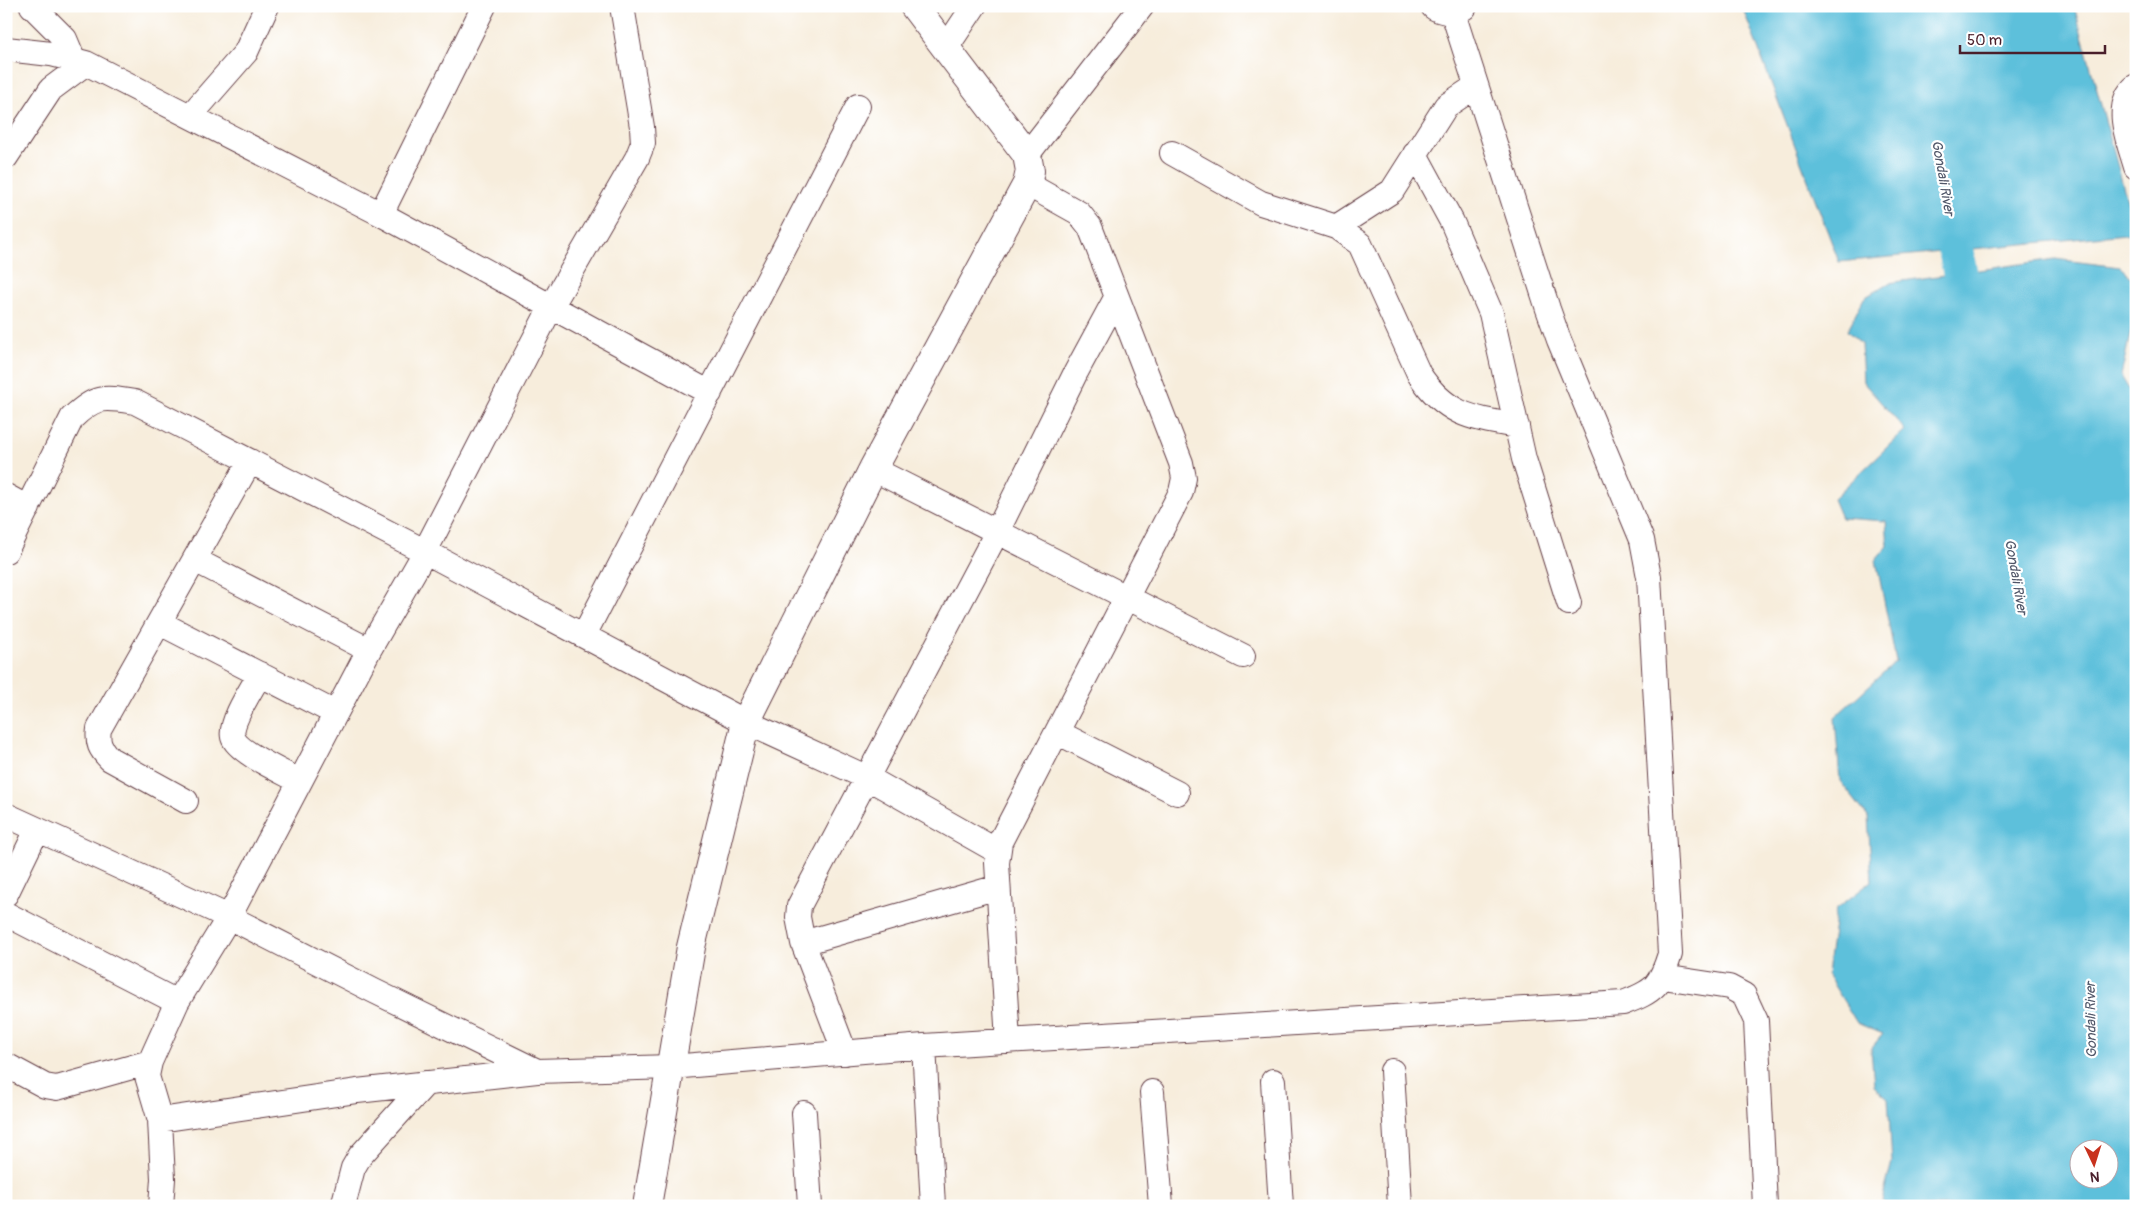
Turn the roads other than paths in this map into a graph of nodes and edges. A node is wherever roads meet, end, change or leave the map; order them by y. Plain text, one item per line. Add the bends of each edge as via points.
1 (32, 6) edge
2 (267, 6) edge
3 (484, 6) edge
4 (622, 6) edge
5 (914, 6) edge
6 (974, 6) edge
7 (1142, 6) edge
8 (1450, 8) edge
9 (946, 48) junction
10 (6, 49) edge
11 (79, 61) junction
12 (1476, 86) junction
13 (2136, 86) edge
14 (858, 106) dead end
15 (191, 115) junction
16 (1172, 153) dead end
17 (1415, 154) junction
18 (1027, 155) junction
19 (6, 157) edge
20 (2136, 167) edge
21 (1027, 184) junction
22 (381, 214) junction
23 (1336, 227) junction
24 (1116, 298) junction
25 (551, 307) junction
26 (710, 393) junction
27 (1517, 426) junction
28 (250, 462) junction
29 (873, 469) junction
30 (6, 496) edge
31 (28, 508) junction
32 (997, 532) junction
33 (6, 551) edge
34 (424, 551) junction
35 (195, 560) junction
36 (1126, 598) junction
37 (1569, 603) dead end
38 (160, 622) junction
39 (584, 635) junction
40 (368, 650) junction
41 (1243, 656) dead end
42 (260, 674) junction
43 (334, 713) junction
44 (746, 722) junction
45 (1057, 732) junction
46 (868, 778) junction
47 (299, 781) junction
48 (1177, 794) dead end
49 (186, 802) dead end
50 (6, 815) edge
51 (37, 830) junction
52 (997, 852) junction
53 (998, 886) junction
54 (6, 894) edge
55 (6, 914) edge
56 (228, 917) junction
57 (803, 943) junction
58 (1663, 977) junction
59 (177, 1002) junction
60 (1008, 1041) junction
61 (924, 1046) junction
62 (845, 1053) junction
63 (150, 1062) junction
64 (6, 1066) edge
65 (671, 1067) junction
66 (536, 1071) junction
67 (1392, 1071) dead end
68 (1273, 1081) dead end
69 (426, 1083) junction
70 (1152, 1092) dead end
71 (804, 1113) dead end
72 (160, 1120) junction
73 (161, 1206) edge
74 (343, 1206) edge
75 (647, 1206) edge
76 (810, 1206) edge
77 (933, 1206) edge
78 (1161, 1206) edge
79 (1281, 1206) edge
80 (1400, 1206) edge
81 (1765, 1206) edge

1 - 11 street via 65,39
2 - 15 street via 246,52
3 - 22 street
4 - 25 street via 643,143
5 - 9 main road
6 - 9 street
7 - 18 street
8 - 12 street
9 - 18 main road
10 - 11 street
11 - 15 street
11 - 19 street via 51,89
12 - 17 street via 1446,106
12 - 58 street via 1559,340 1642,540 1649,577 1670,954
13 - 20 street via 2128,92 2124,103 2126,132
14 - 26 street
15 - 22 street
16 - 23 street via 1261,203
17 - 23 street via 1392,191
17 - 27 street via 1452,222 1491,313
18 - 21 main road via 1030,171
21 - 24 street via 1079,213 1090,228
21 - 29 main road
22 - 25 street
23 - 27 street via 1360,244 1419,374 1428,386 1458,413
24 - 32 street
24 - 36 street via 1181,462 1184,478 1181,492
25 - 26 street
25 - 34 street
26 - 39 street
27 - 37 street via 1524,459
28 - 31 street via 135,402 109,398 88,403 72,418
28 - 34 street
28 - 35 street
29 - 32 street
29 - 44 main road
30 - 31 street
31 - 33 street
32 - 36 street
32 - 46 street
34 - 39 street
34 - 40 street
35 - 38 street
35 - 40 street
36 - 41 street
36 - 45 street
38 - 42 street
38 - 49 street via 99,729 98,739 101,750 110,759
39 - 44 street
40 - 43 street
42 - 43 street
42 - 47 street via 233,724 232,737 240,748
43 - 47 street
44 - 46 street
44 - 65 main road via 691,947
45 - 48 street
45 - 52 street
46 - 52 street
46 - 57 street via 799,906
47 - 56 street
50 - 51 street
51 - 54 street
51 - 56 street
52 - 53 street
53 - 57 street
53 - 60 street
55 - 59 street
56 - 59 street
56 - 66 street
57 - 62 street
58 - 60 street via 1646,995 1623,1003
58 - 81 street via 1729,987 1744,995 1756,1021
59 - 63 street
60 - 61 street
61 - 62 street
61 - 77 street
62 - 65 street
63 - 64 street via 57,1088 45,1086
63 - 72 street via 148,1082
65 - 66 street
65 - 75 main road
66 - 69 street
67 - 80 street
68 - 79 street
69 - 72 street
69 - 74 street via 360,1156 353,1168
70 - 78 street
71 - 76 street
72 - 73 street

